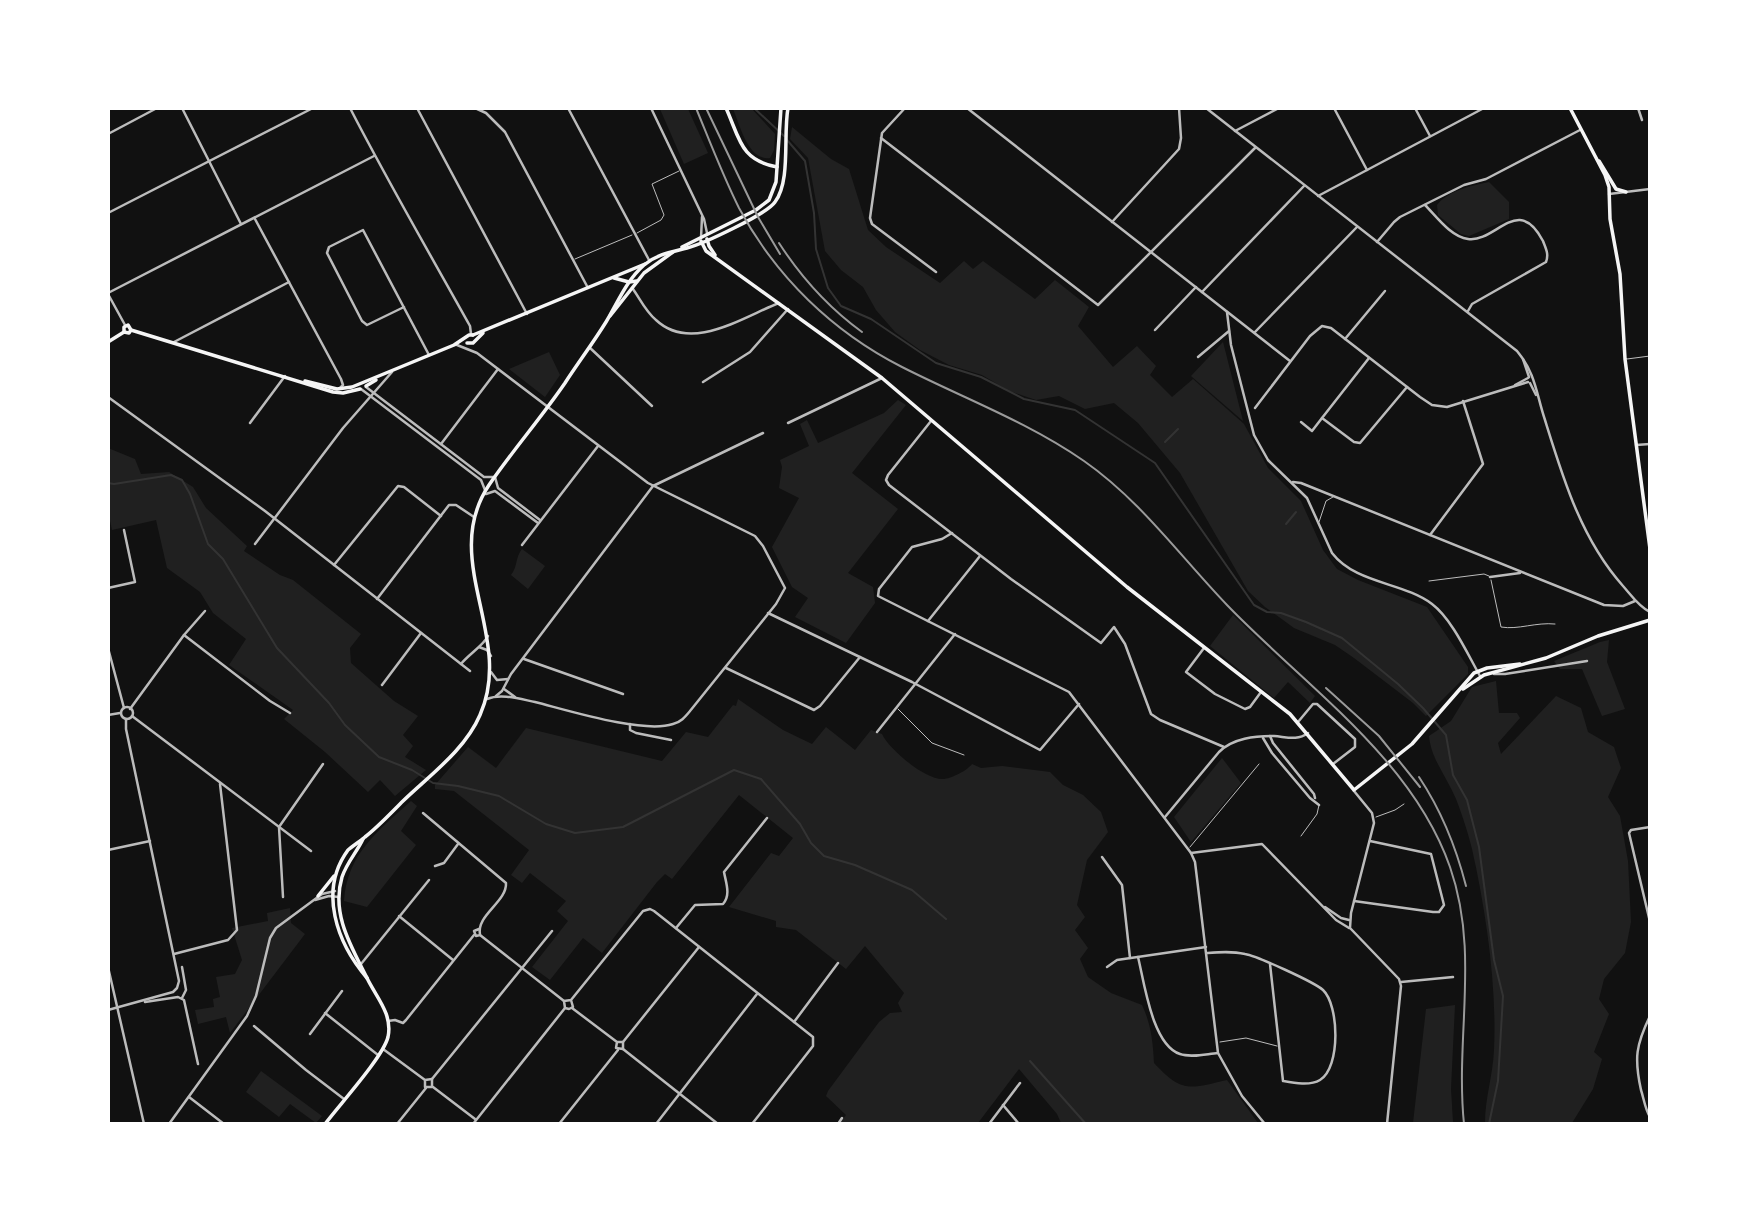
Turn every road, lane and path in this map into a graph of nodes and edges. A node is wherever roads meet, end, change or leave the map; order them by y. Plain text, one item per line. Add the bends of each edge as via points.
1 (157, 108) edge
2 (182, 108) edge
3 (313, 108) edge
4 (350, 108) edge
5 (417, 108) edge
6 (475, 108) edge
7 (568, 108) edge
8 (652, 108) edge
9 (726, 108) edge
10 (781, 108) edge
11 (788, 108) edge
12 (905, 108) edge
13 (967, 108) edge
14 (1069, 108) edge
15 (1125, 108) edge
16 (1179, 108) edge
17 (1206, 108) edge
18 (1279, 108) edge
19 (1334, 108) edge
20 (1415, 108) edge
21 (1484, 108) edge
22 (1570, 108) edge
23 (1638, 108) edge
24 (1642, 120) dead end
25 (1581, 130) junction
26 (1235, 131) junction
27 (108, 134) edge
28 (1430, 137) junction
29 (881, 138) junction
30 (1255, 147) junction
31 (374, 156) junction
32 (1597, 160) junction
33 (210, 162) junction
34 (778, 167) junction
35 (784, 168) junction
36 (681, 170) junction
37 (1367, 170) junction
38 (1305, 186) junction
39 (1650, 189) edge
40 (1626, 192) junction
41 (1609, 194) junction
42 (1318, 196) junction
43 (1425, 205) junction
44 (765, 208) junction
45 (700, 210) junction
46 (108, 214) edge
47 (255, 219) junction
48 (1112, 222) junction
49 (242, 224) junction
50 (1357, 227) junction
51 (635, 233) junction
52 (707, 237) junction
53 (701, 239) junction
54 (1377, 242) junction
55 (674, 251) junction
56 (1152, 253) junction
57 (717, 257) junction
58 (573, 260) junction
59 (648, 262) junction
60 (936, 272) dead end
61 (609, 280) junction
62 (622, 280) junction
63 (637, 281) junction
64 (289, 282) junction
65 (629, 282) junction
66 (1196, 287) junction
67 (588, 288) junction
68 (625, 288) junction
69 (631, 288) junction
70 (1385, 291) dead end
71 (1202, 292) junction
72 (108, 294) edge
73 (779, 303) junction
74 (404, 307) junction
75 (788, 309) junction
76 (1227, 312) junction
77 (1468, 312) junction
78 (527, 314) junction
79 (607, 319) junction
80 (125, 326) junction
81 (470, 327) junction
82 (131, 330) junction
83 (1155, 330) dead end
84 (1229, 331) junction
85 (124, 332) junction
86 (485, 332) junction
87 (1254, 333) junction
88 (470, 335) junction
89 (1345, 339) junction
90 (108, 342) edge
91 (173, 342) junction
92 (470, 343) junction
93 (454, 345) junction
94 (589, 347) junction
95 (473, 352) junction
96 (478, 353) junction
97 (429, 355) junction
98 (1650, 356) edge
99 (1198, 357) dead end
100 (1369, 357) junction
101 (1625, 359) junction
102 (1290, 361) junction
103 (498, 369) junction
104 (392, 372) junction
105 (383, 375) junction
106 (285, 377) junction
107 (882, 378) junction
108 (1530, 380) junction
109 (361, 382) junction
110 (704, 382) dead end
111 (366, 386) junction
112 (1407, 387) junction
113 (337, 389) junction
114 (360, 389) junction
115 (374, 394) junction
116 (369, 396) junction
117 (108, 397) edge
118 (1463, 401) junction
119 (652, 406) dead end
120 (548, 407) junction
121 (1255, 408) dead end
122 (1322, 418) junction
123 (932, 420) junction
124 (1301, 422) dead end
125 (250, 423) dead end
126 (788, 423) dead end
127 (763, 433) dead end
128 (1650, 444) edge
129 (439, 446) junction
130 (598, 446) junction
131 (1636, 446) junction
132 (495, 477) junction
133 (1293, 482) junction
134 (653, 486) junction
135 (484, 493) junction
136 (1335, 496) junction
137 (441, 516) junction
138 (474, 517) junction
139 (275, 520) junction
140 (539, 522) junction
141 (1318, 523) junction
142 (124, 530) dead end
143 (1648, 532) edge
144 (952, 533) junction
145 (1430, 535) junction
146 (255, 544) dead end
147 (522, 545) dead end
148 (1650, 549) edge
149 (980, 556) junction
150 (334, 566) junction
151 (1524, 573) junction
152 (1490, 577) junction
153 (1429, 581) dead end
154 (108, 588) edge
155 (377, 599) junction
156 (1636, 600) junction
157 (205, 611) dead end
158 (1650, 612) edge
159 (768, 613) junction
160 (1650, 620) edge
161 (928, 621) junction
162 (1555, 624) dead end
163 (421, 633) junction
164 (955, 634) junction
165 (184, 635) junction
166 (488, 636) junction
167 (479, 647) junction
168 (108, 648) edge
169 (1204, 648) junction
170 (491, 656) junction
171 (860, 657) junction
172 (523, 658) junction
173 (1587, 661) dead end
174 (461, 664) junction
175 (1520, 664) junction
176 (1510, 667) junction
177 (725, 668) junction
178 (470, 671) dead end
179 (491, 672) junction
180 (1490, 673) junction
181 (1513, 673) junction
182 (1479, 674) junction
183 (508, 679) junction
184 (914, 684) junction
185 (382, 685) dead end
186 (504, 686) junction
187 (1261, 692) junction
188 (623, 694) dead end
189 (496, 696) junction
190 (487, 699) junction
191 (522, 699) junction
192 (1079, 704) junction
193 (124, 708) junction
194 (896, 708) junction
195 (130, 709) junction
196 (120, 713) junction
197 (289, 713) dead end
198 (108, 715) edge
199 (132, 716) junction
200 (126, 719) junction
201 (1298, 722) junction
202 (629, 724) junction
203 (877, 732) dead end
204 (1308, 733) junction
205 (1270, 736) junction
206 (1262, 737) junction
207 (671, 740) dead end
208 (1224, 747) junction
209 (964, 755) dead end
210 (323, 764) dead end
211 (1259, 764) dead end
212 (1333, 764) junction
213 (220, 784) junction
214 (1354, 790) junction
215 (1315, 800) junction
216 (1319, 804) joint
217 (1404, 804) dead end
218 (423, 813) dead end
219 (1165, 817) junction
220 (767, 818) dead end
221 (1374, 818) junction
222 (279, 827) junction
223 (1650, 827) edge
224 (1301, 836) dead end
225 (364, 838) junction
226 (150, 841) junction
227 (1370, 841) junction
228 (458, 844) junction
229 (108, 850) edge
230 (311, 851) dead end
231 (1190, 851) junction
232 (1102, 857) dead end
233 (435, 866) dead end
234 (337, 872) junction
235 (429, 880) dead end
236 (333, 893) junction
237 (339, 894) junction
238 (283, 897) dead end
239 (317, 898) junction
240 (1354, 901) junction
241 (1323, 905) junction
242 (399, 916) junction
243 (1349, 920) junction
244 (1650, 922) edge
245 (676, 928) junction
246 (1350, 928) junction
247 (479, 929) junction
248 (552, 932) dead end
249 (480, 934) junction
250 (474, 935) junction
251 (699, 947) junction
252 (1206, 947) junction
253 (1207, 953) junction
254 (174, 954) junction
255 (1138, 957) junction
256 (1130, 958) junction
257 (453, 960) junction
258 (838, 963) dead end
259 (361, 964) junction
260 (1270, 964) junction
261 (108, 967) edge
262 (182, 967) dead end
263 (522, 967) junction
264 (1107, 967) dead end
265 (1453, 977) dead end
266 (367, 978) junction
267 (1401, 982) junction
268 (342, 991) dead end
269 (758, 993) junction
270 (181, 998) junction
271 (571, 1000) junction
272 (564, 1001) junction
273 (142, 1003) junction
274 (565, 1008) junction
275 (572, 1008) junction
276 (118, 1009) junction
277 (108, 1010) edge
278 (325, 1013) junction
279 (1650, 1016) edge
280 (388, 1021) junction
281 (794, 1022) junction
282 (254, 1026) dead end
283 (310, 1034) dead end
284 (617, 1042) junction
285 (623, 1042) junction
286 (1216, 1042) junction
287 (1279, 1046) junction
288 (383, 1049) junction
289 (618, 1049) junction
290 (623, 1049) junction
291 (1218, 1053) junction
292 (378, 1055) junction
293 (198, 1064) dead end
294 (432, 1079) junction
295 (425, 1080) junction
296 (1020, 1083) dead end
297 (432, 1087) junction
298 (426, 1088) junction
299 (680, 1093) junction
300 (189, 1097) junction
301 (344, 1099) junction
302 (1003, 1105) junction
303 (1650, 1117) edge
304 (842, 1118) dead end
305 (475, 1119) junction
306 (144, 1124) edge
307 (169, 1124) edge
308 (224, 1124) edge
309 (326, 1124) edge
310 (397, 1124) edge
311 (473, 1124) edge
312 (559, 1124) edge
313 (656, 1124) edge
314 (718, 1124) edge
315 (752, 1124) edge
316 (838, 1124) edge
317 (989, 1124) edge
318 (1019, 1124) edge
319 (1265, 1124) edge
320 (1387, 1124) edge

1 - 27 street
2 - 33 street
3 - 33 street
4 - 31 street
5 - 78 street
6 - 58 street via 505,132
7 - 51 street
8 - 36 street
9 - 34 main road via 750,156
10 - 34 main road
11 - 35 main road
12 - 29 street
13 - 48 street
14 - 15 street
16 - 48 street via 1179,149
17 - 26 street
18 - 26 street
19 - 37 street
20 - 28 street
21 - 28 street
22 - 25 main road
23 - 24 street
25 - 32 main road
25 - 43 street
26 - 30 street
28 - 37 street
29 - 56 street via 1098,306
29 - 60 street via 872,224
30 - 38 street
30 - 56 street
31 - 47 street
31 - 81 street
32 - 40 main road via 1616,188
32 - 41 main road
33 - 46 street
33 - 49 street
34 - 35 main road
34 - 44 main road
35 - 44 main road via 775,203
36 - 45 street
36 - 51 lane via 652,184 664,215
37 - 42 street
38 - 42 street
38 - 71 street
39 - 40 street
40 - 41 street
41 - 101 main road
42 - 50 street
43 - 54 street via 1394,222
43 - 77 street via 1466,239 1520,221 1534,228 1545,247 1546,262 1472,304
44 - 52 main road
45 - 52 street
45 - 53 street
47 - 49 street
47 - 64 street
48 - 56 street
49 - 72 street
50 - 54 street
50 - 87 street
51 - 58 lane
51 - 59 street
52 - 53 main road
52 - 57 main road
53 - 55 main road
53 - 57 main road via 705,250
54 - 77 street
55 - 59 main road
55 - 63 main road
56 - 66 street
57 - 73 main road
58 - 67 street
59 - 61 main road
59 - 65 main road
61 - 62 main road
61 - 67 main road
62 - 65 main road
62 - 68 main road
63 - 65 main road
63 - 69 main road
64 - 91 street
64 - 113 street via 341,379 342,386
65 - 68 main road
66 - 71 street
66 - 83 street
67 - 78 main road
68 - 79 main road
69 - 73 street via 656,321 691,335
69 - 79 main road
70 - 89 street
71 - 76 street
72 - 80 street
73 - 75 main road
74 - 74 street via 363,230 329,247 327,253 362,321 367,325
74 - 97 street
75 - 107 main road
75 - 110 street via 750,352
76 - 84 street
76 - 87 street
77 - 108 street via 1528,363
78 - 86 main road
79 - 94 main road
80 - 82 main road
80 - 85 main road
81 - 86 street
81 - 88 street
82 - 85 main road
82 - 91 main road
84 - 99 street
84 - 133 street via 1254,435 1268,460
85 - 90 main road
86 - 88 main road
86 - 92 main road
87 - 102 street
88 - 92 main road
88 - 92 main road
88 - 93 main road
89 - 100 street
89 - 102 street via 1325,325 1319,327
91 - 106 main road
92 - 93 main road
92 - 95 street
92 - 96 street
93 - 95 street
93 - 97 main road
94 - 119 street
94 - 120 main road
95 - 96 street
96 - 103 street
97 - 104 main road
98 - 101 lane
100 - 112 street
100 - 122 street
101 - 131 main road
102 - 121 street
103 - 120 street
103 - 129 street
104 - 105 main road
104 - 115 street
105 - 109 main road
105 - 111 main road
106 - 113 main road
106 - 114 main road via 336,393
106 - 125 street
107 - 123 main road
107 - 126 street
108 - 118 street
108 - 156 street via 1566,488 1585,528 1608,568
109 - 111 main road
109 - 113 main road
109 - 114 main road
111 - 114 main road
111 - 115 street
112 - 118 street via 1435,406
112 - 122 street via 1359,444
114 - 116 street
115 - 116 street
115 - 129 street
116 - 129 street
116 - 139 street
117 - 139 street
118 - 145 street via 1482,464
120 - 130 street
120 - 132 main road
122 - 124 street via 1312,431
123 - 144 street via 886,480
123 - 169 main road
127 - 134 street
128 - 131 street
129 - 132 street via 484,477
129 - 135 street via 481,480
130 - 134 street
130 - 140 street
131 - 143 main road
132 - 135 main road
132 - 140 street via 498,488
133 - 136 street
133 - 141 street via 1307,498
134 - 159 street via 755,536 785,588
134 - 172 street
135 - 138 main road
135 - 140 street via 495,491
136 - 141 lane via 1326,501
136 - 145 street
137 - 138 street via 454,504
137 - 150 street via 398,486
137 - 155 street
138 - 166 main road via 471,559
139 - 146 street
139 - 150 street
140 - 147 street
141 - 182 street via 1338,561 1436,607
142 - 154 street via 135,582
143 - 148 main road
144 - 149 street
144 - 161 street via 912,547 877,593
145 - 151 street
149 - 161 street
149 - 208 street via 1101,643 1114,627 1152,714
150 - 155 street
151 - 152 street
151 - 156 street via 1610,607
152 - 153 lane
152 - 162 lane via 1500,626
155 - 163 street
156 - 158 street
157 - 165 street
159 - 171 street
159 - 177 street
160 - 175 main road
161 - 164 street
163 - 174 street
163 - 185 street
164 - 184 street
164 - 192 street via 1067,690
165 - 195 street
165 - 197 street
166 - 167 street
166 - 170 main road
167 - 170 street
167 - 174 street
168 - 193 street
169 - 187 main road
169 - 187 street via 1186,672 1214,694 1245,709
170 - 179 main road
171 - 177 street via 814,710
171 - 184 street
172 - 183 street
172 - 188 street
173 - 181 street
174 - 178 street
175 - 176 main road
175 - 182 main road via 1492,667
176 - 180 main road
176 - 181 street via 1507,671
177 - 202 street via 683,719 662,726
179 - 183 street via 497,680
179 - 190 main road
180 - 181 street
180 - 182 main road
182 - 214 main road via 1407,749
183 - 186 street
184 - 192 street via 1040,750
184 - 194 street
186 - 189 street
186 - 191 street via 506,692
187 - 201 main road
189 - 190 street
189 - 191 street
190 - 225 main road via 469,735
191 - 202 street
192 - 219 street
193 - 195 street
193 - 196 street
194 - 203 street
194 - 209 lane via 932,743
195 - 199 street
196 - 198 street
196 - 200 street
199 - 200 street
199 - 213 street
200 - 226 street
201 - 204 main road
201 - 212 street via 1317,704 1354,739 1355,747
202 - 207 street via 636,733
204 - 205 street via 1298,738
204 - 212 main road
205 - 206 street
205 - 215 street
206 - 208 street
206 - 215 street
208 - 219 street
210 - 222 street
211 - 231 lane
212 - 214 main road
213 - 222 street
213 - 254 street via 236,931 228,940
214 - 221 street
215 - 216 street
216 - 224 lane
217 - 221 lane
218 - 228 street
219 - 231 street
220 - 245 street via 724,872 728,892 723,904 695,905
221 - 227 street
222 - 230 street
222 - 238 street
223 - 244 street via 1629,831
225 - 234 main road via 348,850
225 - 237 main road via 346,867
226 - 229 street
226 - 254 street
227 - 240 street
227 - 240 street via 1431,854 1444,905 1433,912
228 - 233 street via 444,863
228 - 247 street via 507,885
231 - 241 street via 1262,845
231 - 252 street
232 - 256 street via 1122,885
234 - 236 main road
234 - 239 main road
235 - 242 street
236 - 237 street
236 - 239 street
236 - 266 main road via 341,937
237 - 259 main road via 343,927
239 - 300 street via 273,932 250,1011
240 - 243 street
241 - 243 street
241 - 246 street
242 - 257 street
242 - 259 street
243 - 246 street
245 - 251 street
245 - 271 street via 647,909
246 - 267 street
247 - 249 street
247 - 250 street
248 - 263 street
249 - 250 street
249 - 263 street
250 - 257 street
251 - 269 street
251 - 285 street
252 - 253 street
252 - 255 street
253 - 260 street via 1248,954
253 - 286 street
254 - 273 street via 180,981 177,988
255 - 256 street
255 - 291 street via 1152,1016 1165,1042 1182,1055
256 - 264 street
257 - 280 street via 403,1023
258 - 281 street
259 - 266 main road
260 - 287 street
260 - 287 street via 1323,990 1331,1003 1335,1038 1331,1065 1320,1080 1306,1084 1283,1081
261 - 276 street
262 - 270 street via 186,990
263 - 272 street
263 - 294 street
265 - 267 street
266 - 280 main road
267 - 320 street
268 - 278 street
269 - 281 street
269 - 299 street
270 - 273 street
270 - 293 street
271 - 272 street
271 - 275 street
272 - 274 street
273 - 276 street
274 - 275 street
274 - 305 street
275 - 284 street
276 - 277 street
276 - 306 street
278 - 283 street
278 - 292 street
279 - 303 street via 1636,1056
280 - 288 main road
281 - 315 street via 814,1040 813,1046
282 - 301 street
284 - 285 street
284 - 289 street
285 - 290 street
286 - 287 lane via 1246,1038
286 - 291 street
288 - 292 main road
288 - 295 street
289 - 290 street
289 - 312 street
290 - 299 street
291 - 319 street via 1242,1096
292 - 301 main road
294 - 295 street
294 - 297 street
295 - 298 street
296 - 302 street
297 - 298 street
297 - 305 street
298 - 310 street
299 - 313 street
299 - 314 street
300 - 307 street
300 - 308 street
301 - 309 main road
302 - 317 street
302 - 318 street
304 - 316 street
305 - 311 street

